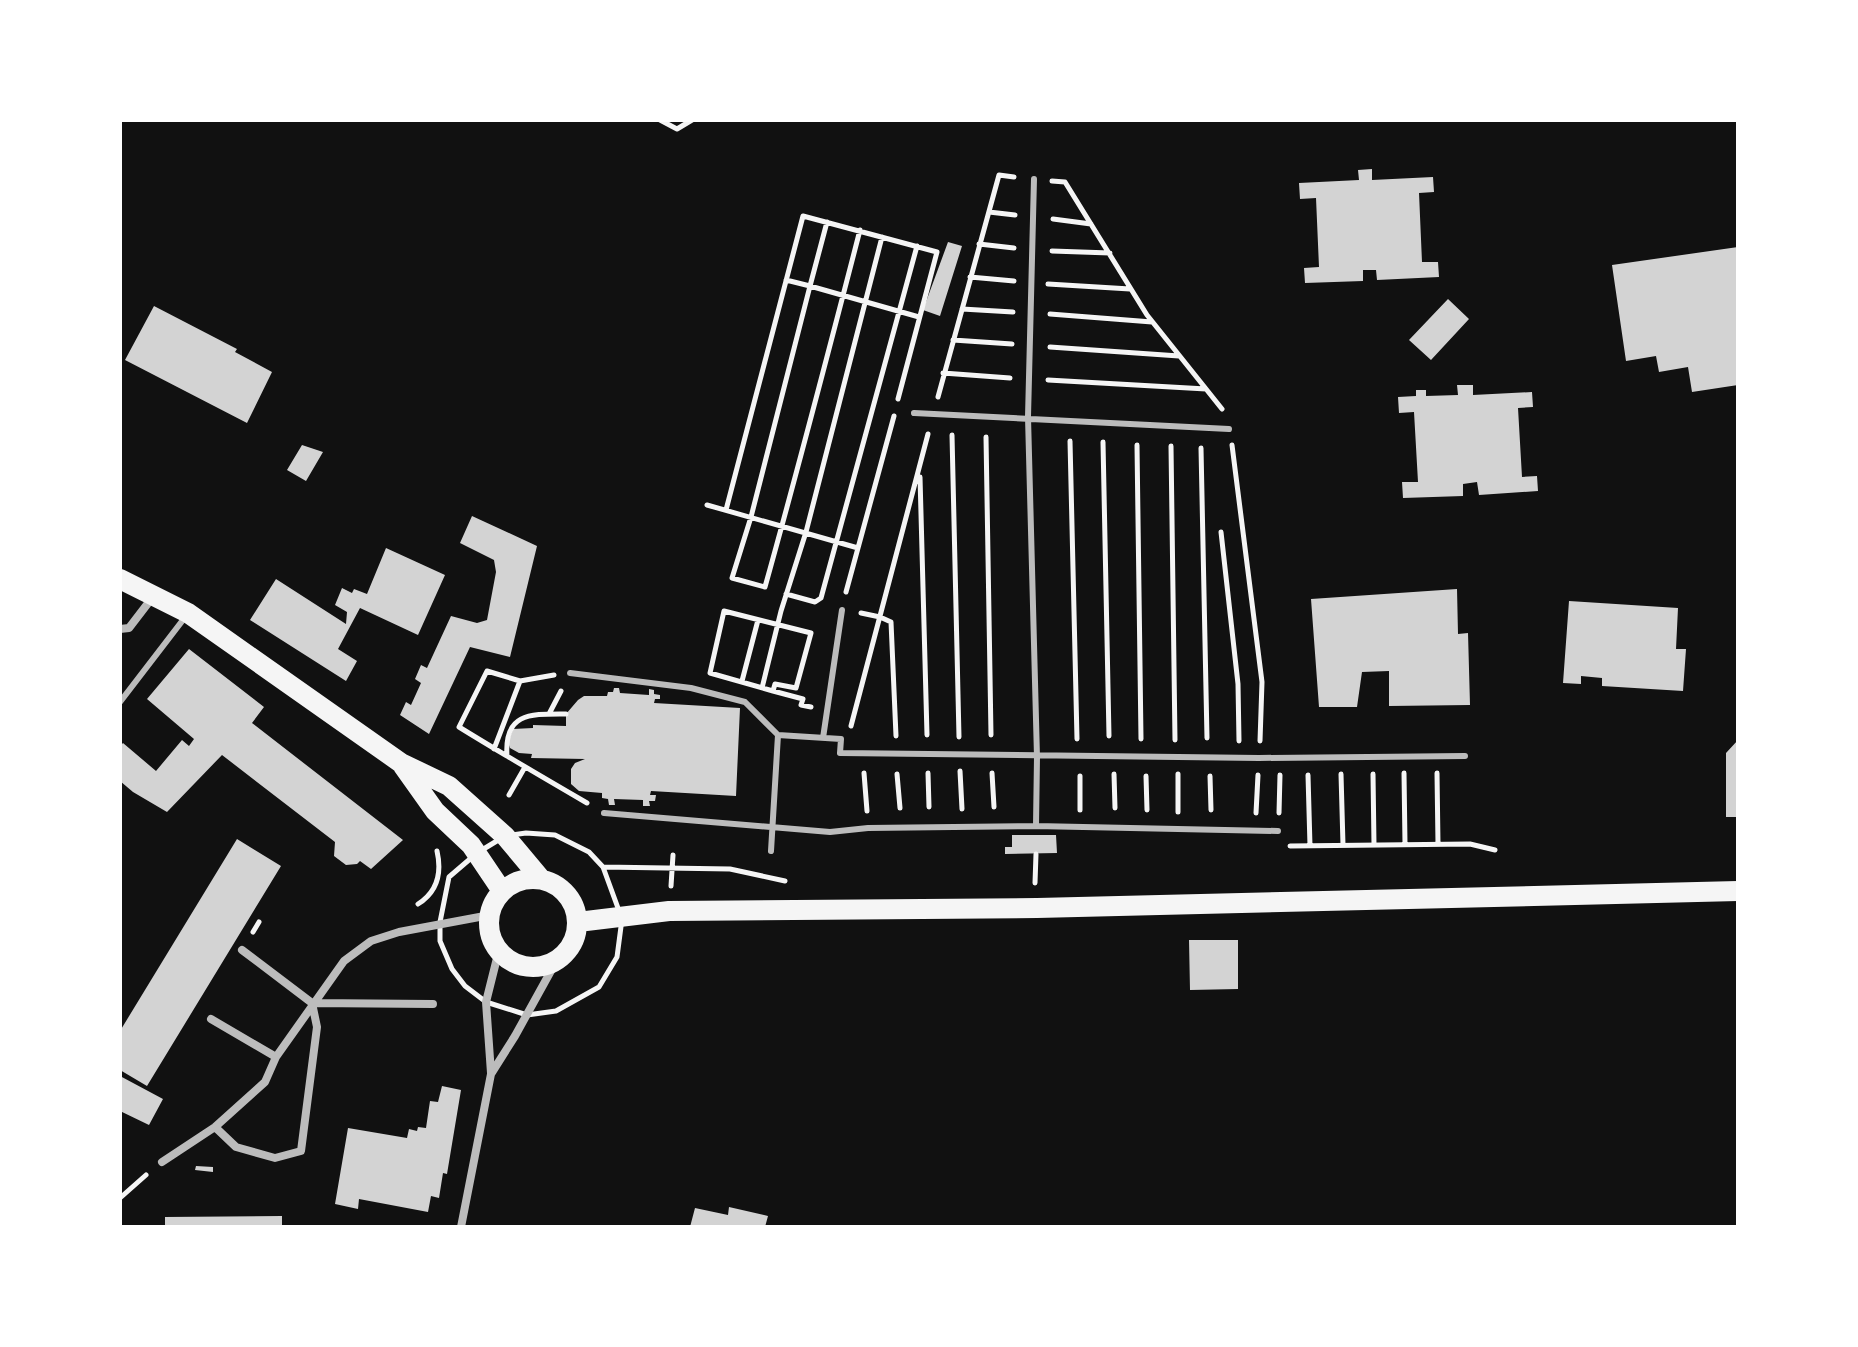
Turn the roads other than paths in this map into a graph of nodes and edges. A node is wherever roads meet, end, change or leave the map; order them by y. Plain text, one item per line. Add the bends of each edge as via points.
1 (1034, 179) road end
2 (914, 413) dead end
3 (1028, 417) junction
4 (1229, 429) road end
5 (120, 579) edge
6 (154, 596) junction
7 (842, 610) road end
8 (188, 613) junction
9 (120, 629) edge
10 (570, 673) road end
11 (120, 702) edge
12 (778, 735) junction
13 (823, 738) junction
14 (1465, 756) dead end
15 (1037, 757) junction
16 (401, 763) junction
17 (604, 813) road end
18 (772, 826) junction
19 (1036, 826) junction
20 (1278, 831) road end
21 (771, 851) dead end
22 (541, 879) junction
23 (502, 891) junction
24 (1738, 891) edge
25 (490, 915) junction
26 (578, 922) junction
27 (242, 950) dead end
28 (499, 950) junction
29 (557, 960) junction
30 (312, 1003) junction
31 (433, 1004) dead end
32 (211, 1019) dead end
33 (276, 1057) junction
34 (491, 1074) junction
35 (215, 1127) junction
36 (162, 1162) road end
37 (461, 1227) edge

1 - 3 lane
2 - 3 lane
3 - 4 lane
3 - 15 lane
5 - 6 main road
6 - 8 main road
6 - 9 street via 129,628
7 - 13 lane
8 - 11 lane
8 - 16 main road
10 - 12 lane via 691,688 745,702
12 - 13 lane
12 - 18 lane
13 - 15 lane via 841,739 840,753
14 - 15 lane
15 - 19 lane
16 - 22 main road via 449,786 480,810
16 - 23 main road
17 - 18 lane
18 - 19 lane via 830,832
18 - 21 lane
19 - 20 lane
22 - 23 main road via 527,879
22 - 26 main road via 567,893
23 - 25 main road
24 - 26 main road via 683,911
25 - 28 main road via 492,940
25 - 30 street via 371,941 344,961
26 - 29 main road via 573,943
27 - 30 street
28 - 29 main road via 508,959 533,967
28 - 34 street via 486,1002
29 - 34 street
30 - 31 street
30 - 33 street
30 - 35 street via 317,1027 301,1151 275,1158 236,1147
32 - 33 street
33 - 35 street via 265,1082
34 - 37 street
35 - 36 street

